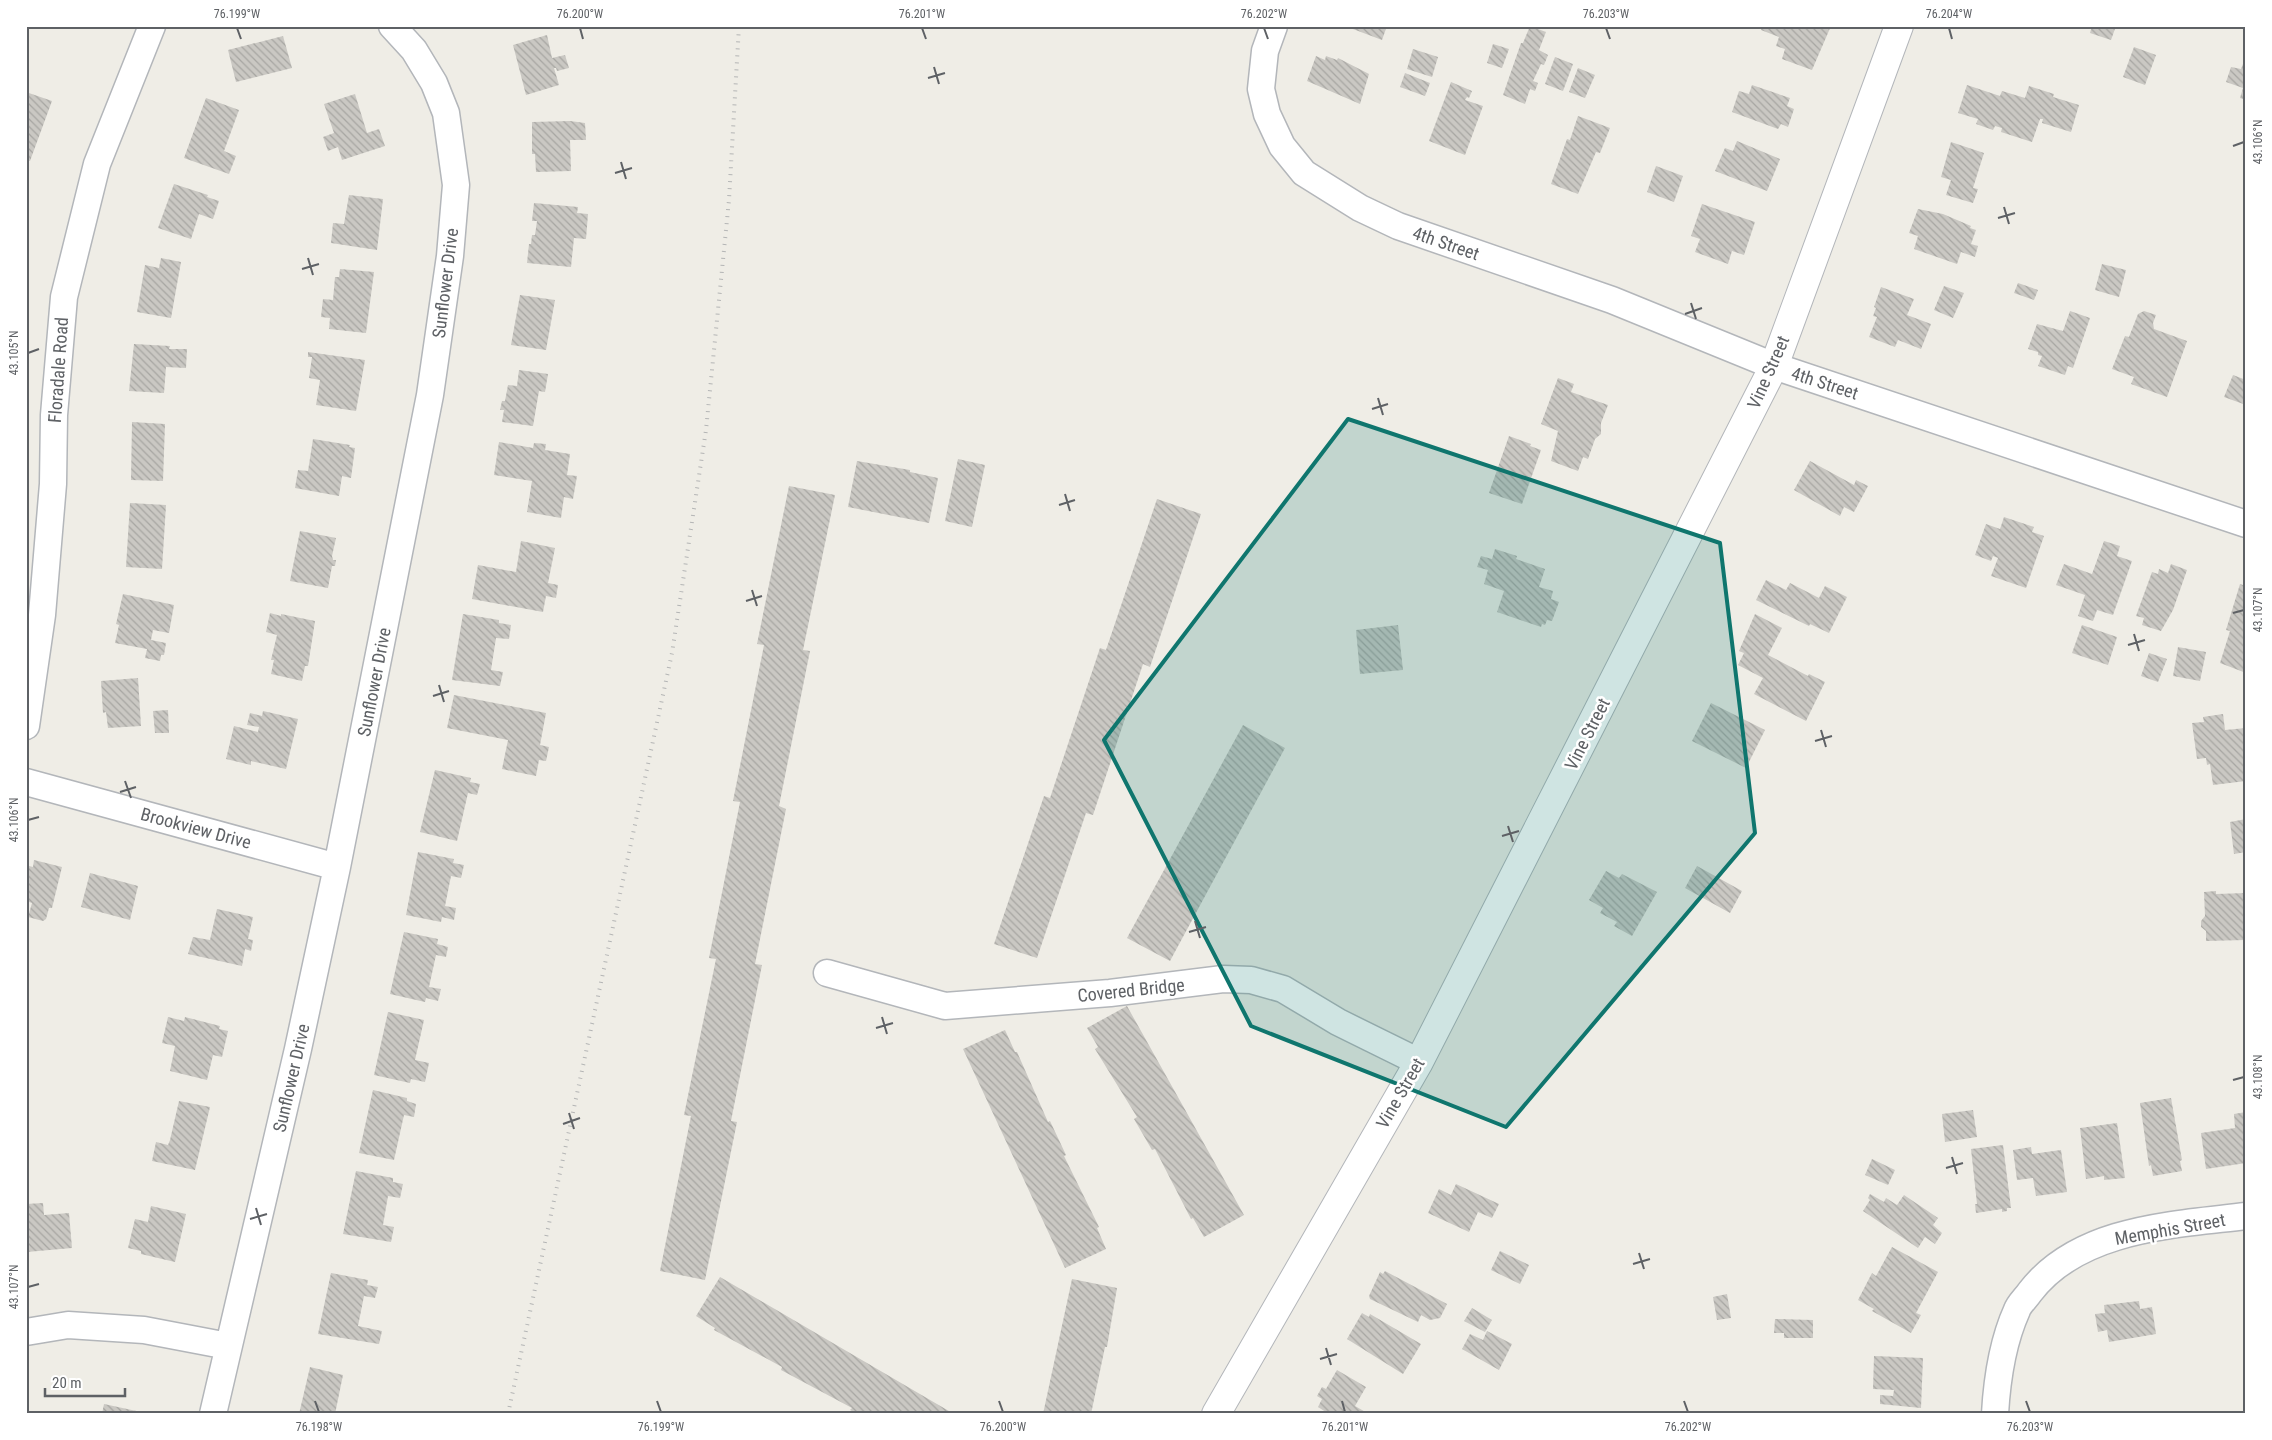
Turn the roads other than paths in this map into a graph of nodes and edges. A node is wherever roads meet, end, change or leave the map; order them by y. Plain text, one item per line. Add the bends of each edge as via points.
1 (152, 26) edge
2 (392, 26) edge
3 (1274, 26) edge
4 (1898, 26) edge
5 (1774, 366) junction
6 (2246, 524) edge
7 (26, 726) edge
8 (26, 782) edge
9 (337, 867) junction
10 (827, 973) dead end
11 (1419, 1062) junction
12 (2246, 1216) edge
13 (26, 1332) edge
14 (228, 1346) junction
15 (1220, 1412) edge
16 (213, 1414) edge
17 (1995, 1414) edge

1 - 7 street, Floradale Road via 97,164 64,297 42,615
2 - 9 street, Sunflower Drive via 414,50 434,83 446,113 456,186 450,256 430,395
3 - 5 street, 4th Street via 1265,51 1261,89 1267,114 1282,146 1304,173 1360,208 1398,226 1612,300
4 - 5 street, Vine Street
5 - 6 street, 4th Street
5 - 11 street, Vine Street
8 - 9 street, Brookview Drive
9 - 14 street, Sunflower Drive
10 - 11 street, Covered Bridge via 945,1006 1251,980 1283,989 1338,1022
11 - 15 street, Vine Street
12 - 17 street, Memphis Street via 2156,1228 2105,1240 2065,1260 2042,1277 2017,1309 1997,1372
13 - 14 street via 68,1325 135,1329
14 - 16 street, Sunflower Drive

